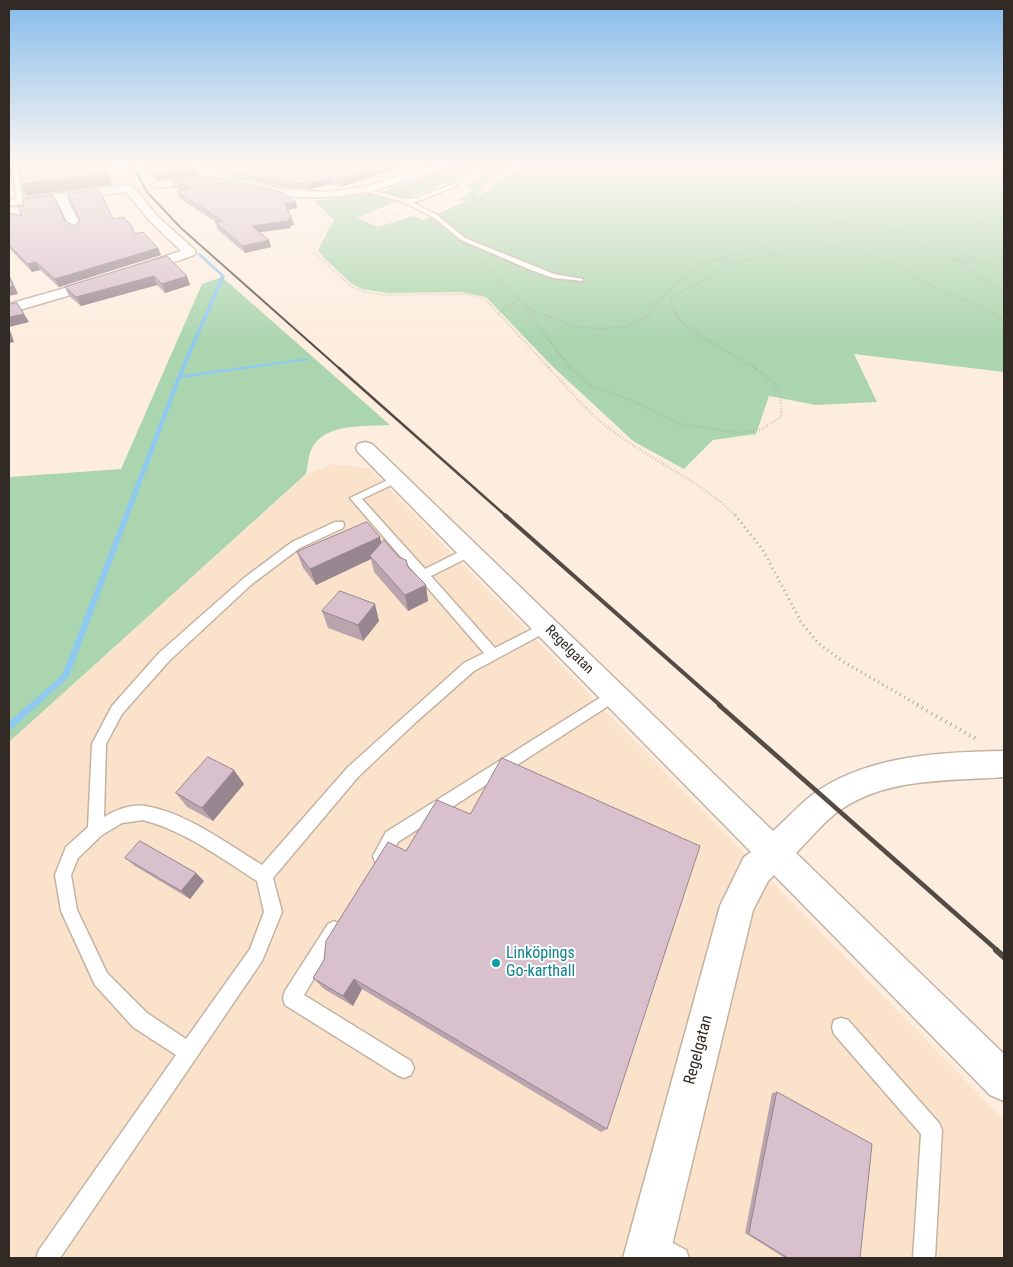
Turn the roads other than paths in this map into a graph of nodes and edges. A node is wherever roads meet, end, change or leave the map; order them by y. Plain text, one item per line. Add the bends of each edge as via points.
1 (75, 225) edge
2 (161, 225) edge
3 (446, 225) edge
4 (76, 228) edge
5 (581, 280) dead end
6 (9, 309) edge
7 (365, 448) dead end
8 (396, 479) junction
9 (339, 525) dead end
10 (470, 552) junction
11 (423, 575) junction
12 (546, 627) junction
13 (493, 654) junction
14 (614, 694) junction
15 (1004, 764) edge
16 (96, 830) junction
17 (773, 852) junction
18 (371, 871) edge
19 (264, 876) junction
20 (345, 913) edge
21 (841, 1027) dead end
22 (189, 1052) junction
23 (404, 1068) dead end
24 (1004, 1081) edge
25 (658, 1253) edge
26 (47, 1258) edge
27 (924, 1258) edge

1 - 4 street
2 - 6 street via 189,250 188,254
3 - 5 lane via 463,239 553,276
7 - 8 street, Regelgatan
8 - 10 street, Regelgatan
8 - 11 lane via 354,498
9 - 16 lane via 296,544 248,581 164,657 116,710 99,744
10 - 11 lane
10 - 12 street, Regelgatan
11 - 13 lane
12 - 13 lane
12 - 14 street, Regelgatan
13 - 19 lane via 469,667 354,772
14 - 17 street, Regelgatan
14 - 18 lane via 392,837
15 - 17 street via 920,768 853,786 828,801
16 - 19 lane via 120,816 143,813 167,819
16 - 22 lane via 72,853 63,875 68,911 101,979 140,1020
17 - 24 street, Regelgatan
17 - 25 street, Regelgatan via 756,869 737,906
19 - 22 lane via 273,912 256,955
20 - 23 lane via 292,998
21 - 27 lane via 932,1130
22 - 26 lane

